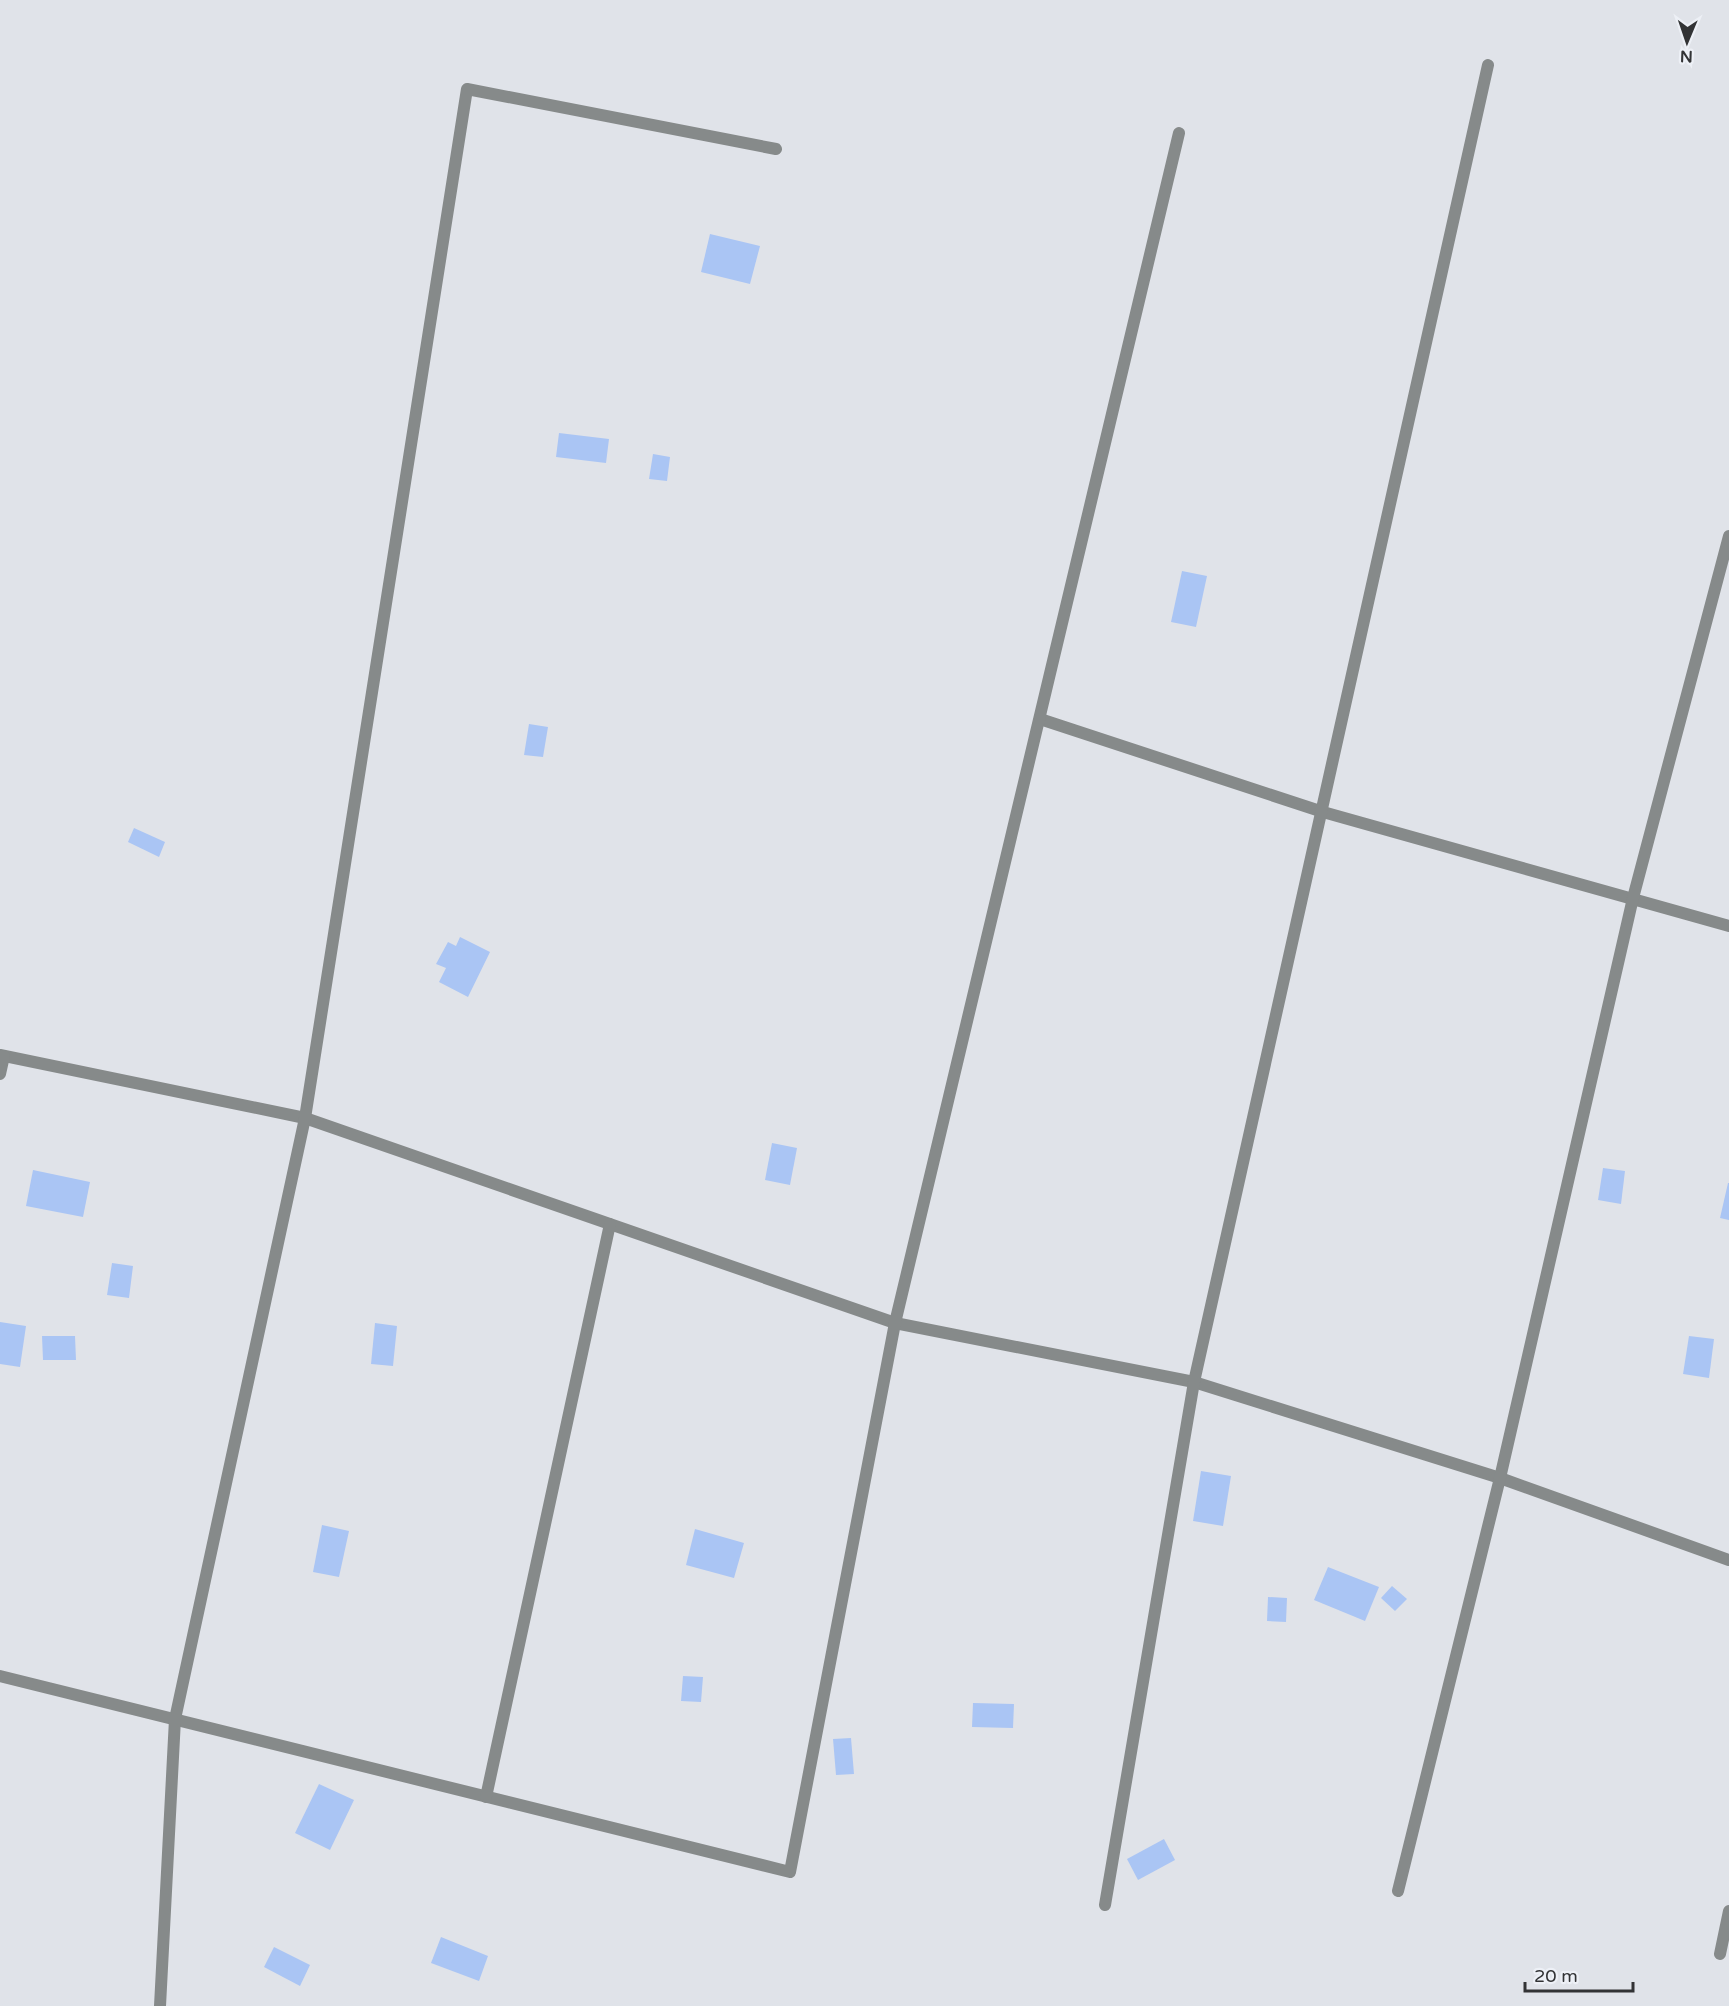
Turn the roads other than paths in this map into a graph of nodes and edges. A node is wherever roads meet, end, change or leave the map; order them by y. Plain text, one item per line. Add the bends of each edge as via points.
1 (1488, 65) dead end
2 (1179, 133) dead end
3 (776, 149) dead end
4 (1729, 536) edge
5 (1040, 719) junction
6 (1323, 812) junction
7 (1633, 898) junction
8 (1729, 926) edge
9 (2, 1055) edge
10 (0, 1074) edge
11 (305, 1118) junction
12 (610, 1224) junction
13 (895, 1323) junction
14 (1194, 1383) junction
15 (1500, 1478) junction
16 (1729, 1560) edge
17 (0, 1676) edge
18 (175, 1719) junction
19 (486, 1797) junction
20 (1398, 1891) dead end
21 (1105, 1905) dead end
22 (1729, 1911) edge
23 (1720, 1954) dead end
24 (160, 2006) edge

1 - 6 street
2 - 5 street
3 - 11 street via 467,89
4 - 7 street
5 - 6 street
5 - 13 street
6 - 7 street
6 - 14 street
7 - 8 street
7 - 15 street
9 - 10 street
9 - 11 street
11 - 12 street
11 - 18 street
12 - 13 street
12 - 19 street
13 - 14 street
13 - 19 street via 790,1872
14 - 15 street
14 - 21 street
15 - 16 street
15 - 20 street
17 - 18 street
18 - 19 street
18 - 24 street
22 - 23 street

